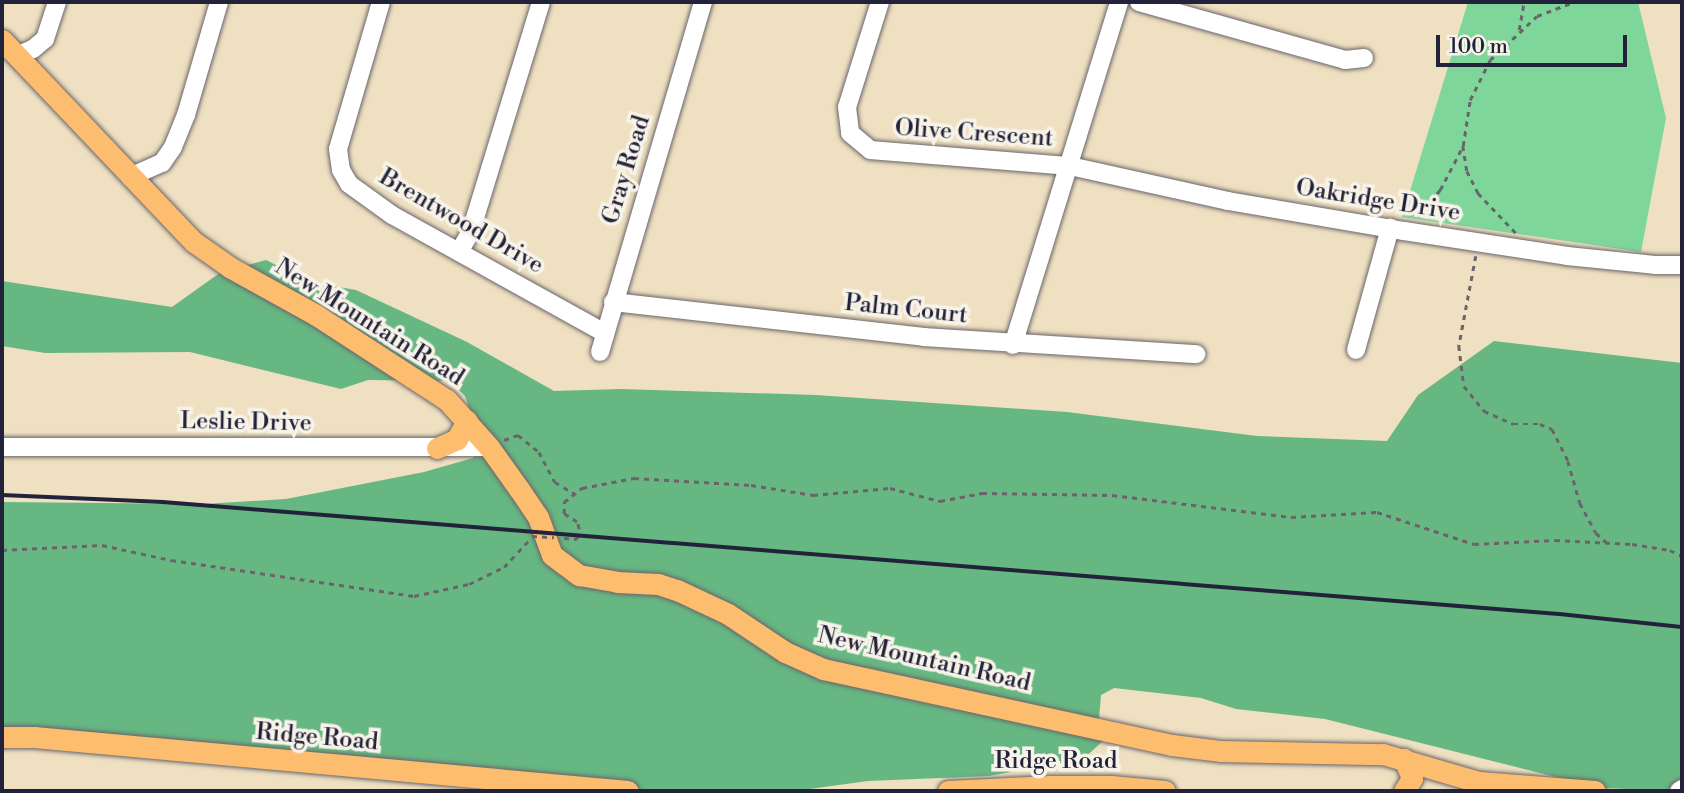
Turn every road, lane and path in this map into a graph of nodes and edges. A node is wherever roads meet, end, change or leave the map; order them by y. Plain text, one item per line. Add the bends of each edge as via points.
1 (57, 2) edge
2 (219, 2) edge
3 (381, 2) edge
4 (541, 2) edge
5 (703, 2) edge
6 (880, 2) edge
7 (1119, 2) edge
8 (1139, 2) edge
9 (1524, 2) edge
10 (1573, 2) edge
11 (1519, 30) junction
12 (2, 40) edge
13 (17, 56) junction
14 (1364, 58) dead end
15 (1463, 146) junction
16 (1069, 166) junction
17 (130, 177) junction
18 (1397, 230) junction
19 (1479, 243) junction
20 (1532, 250) junction
21 (459, 252) junction
22 (1682, 265) edge
23 (613, 302) junction
24 (605, 333) junction
25 (1013, 345) junction
26 (1356, 350) dead end
27 (600, 352) dead end
28 (1196, 354) dead end
29 (467, 420) junction
30 (488, 446) junction
31 (2, 447) edge
32 (437, 448) junction
33 (575, 494) junction
34 (1607, 543) junction
35 (2, 550) edge
36 (1682, 556) edge
37 (2, 737) edge
38 (1404, 759) junction
39 (1442, 772) junction
40 (466, 785) edge
41 (628, 791) edge
42 (948, 791) edge
43 (1165, 791) edge
44 (1404, 791) edge
45 (1420, 791) edge
46 (1595, 791) edge

1 - 13 street via 45,40
2 - 17 street via 173,147 162,163
3 - 21 street, Brentwood Drive via 338,149 341,170 349,184 392,215
4 - 21 street via 471,231
5 - 23 street, Gray Road
6 - 16 street, Olive Crescent via 847,107 850,133 870,150
7 - 16 street
8 - 14 street via 1345,60
9 - 11 path
10 - 11 path via 1537,16
11 - 15 path via 1478,80 1469,100
12 - 13 main road, New Mountain Road
13 - 17 main road, New Mountain Road
15 - 18 path via 1440,190
15 - 20 path via 1478,193
16 - 18 street, Oakridge Drive via 1228,201
16 - 25 street
17 - 29 main road, New Mountain Road via 194,242 447,400
18 - 19 street, Oakridge Drive
18 - 26 street
19 - 20 street, Oakridge Drive
19 - 34 path via 1459,346 1464,386 1484,411 1513,424 1552,429 1568,461 1580,503 1596,533
20 - 22 street, Oakridge Drive
21 - 24 street, Brentwood Drive
23 - 24 street, Gray Road
23 - 25 street, Palm Court
24 - 27 street, Gray Road
25 - 28 street, Palm Court
29 - 30 main road, New Mountain Road
29 - 32 main road via 457,439
30 - 32 street, Leslie Drive
30 - 33 path via 518,435 539,452 555,482
30 - 38 main road, New Mountain Road via 538,517 552,555 569,570 588,578 677,590 823,669 1172,745 1220,751 1339,751
31 - 32 street, Leslie Drive
33 - 34 path via 582,488 634,478 751,485 813,495 890,488 940,501 982,493 1112,495 1291,517 1377,512 1474,544
33 - 35 path, bridge via 564,502 564,514 577,523 577,538 532,536 505,567 469,584 414,596 171,560 102,545
34 - 36 path
37 - 40 main road, Ridge Road
38 - 39 main road, New Mountain Road
38 - 44 main road via 1412,778
39 - 45 main road
39 - 46 main road via 1479,782
40 - 41 main road, Ridge Road
42 - 43 main road, Ridge Road via 1051,786

